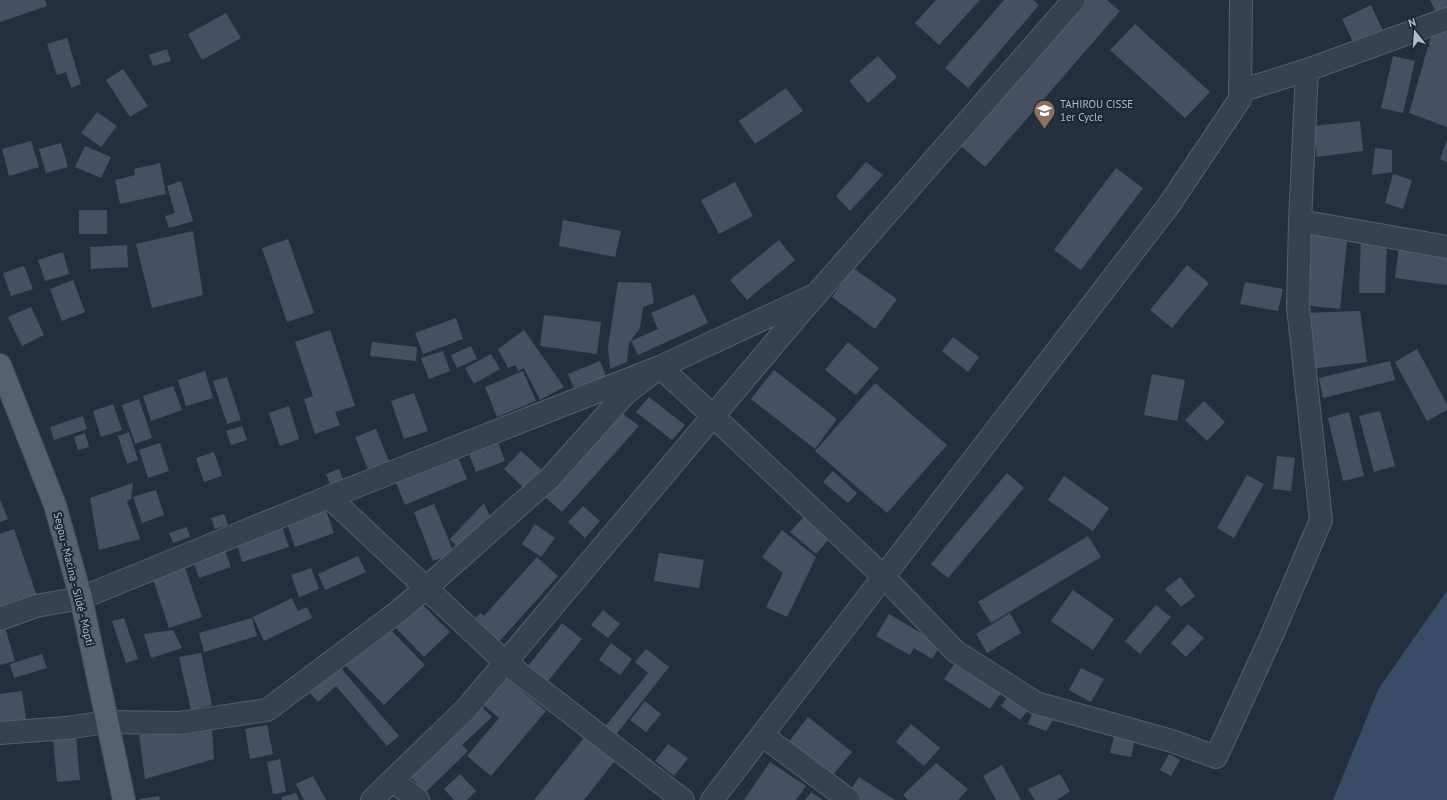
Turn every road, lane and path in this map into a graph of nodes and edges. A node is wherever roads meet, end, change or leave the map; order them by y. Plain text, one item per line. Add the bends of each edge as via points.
1 (1074, 0) edge
2 (1242, 0) edge
3 (1447, 19) edge
4 (1307, 70) junction
5 (1240, 92) junction
6 (1300, 221) junction
7 (1447, 248) edge
8 (817, 293) junction
9 (0, 365) edge
10 (660, 367) junction
11 (714, 416) junction
12 (329, 497) junction
13 (884, 577) junction
14 (426, 588) junction
15 (81, 598) junction
16 (0, 619) edge
17 (506, 663) junction
18 (107, 722) junction
19 (0, 733) edge
20 (762, 735) junction
21 (393, 781) junction
22 (124, 800) edge
23 (372, 800) edge
24 (418, 800) edge
25 (683, 800) edge
26 (712, 800) edge
27 (849, 800) edge

1 - 8 street
2 - 5 street
3 - 4 street
4 - 5 street
4 - 6 street
5 - 13 street via 1240,100 1169,205
6 - 7 street
6 - 13 street via 1298,307 1321,520 1216,756 1036,702 955,651
8 - 10 street
8 - 11 street
9 - 15 main road, Segou - Macina - Sildé - Mopti via 55,505
10 - 11 street
10 - 12 street
10 - 14 street via 626,394 550,478
11 - 13 street
11 - 17 street
12 - 14 street
12 - 15 street
13 - 20 street
14 - 17 street
14 - 18 street via 267,710 179,723
15 - 16 street via 36,606
15 - 18 main road, Segou - Macina - Sildé - Mopti
17 - 21 street via 466,709
17 - 25 street
18 - 19 street
18 - 22 main road, Segou - Macina - Sildé - Mopti
20 - 26 street
20 - 27 street
21 - 23 street
21 - 24 street

